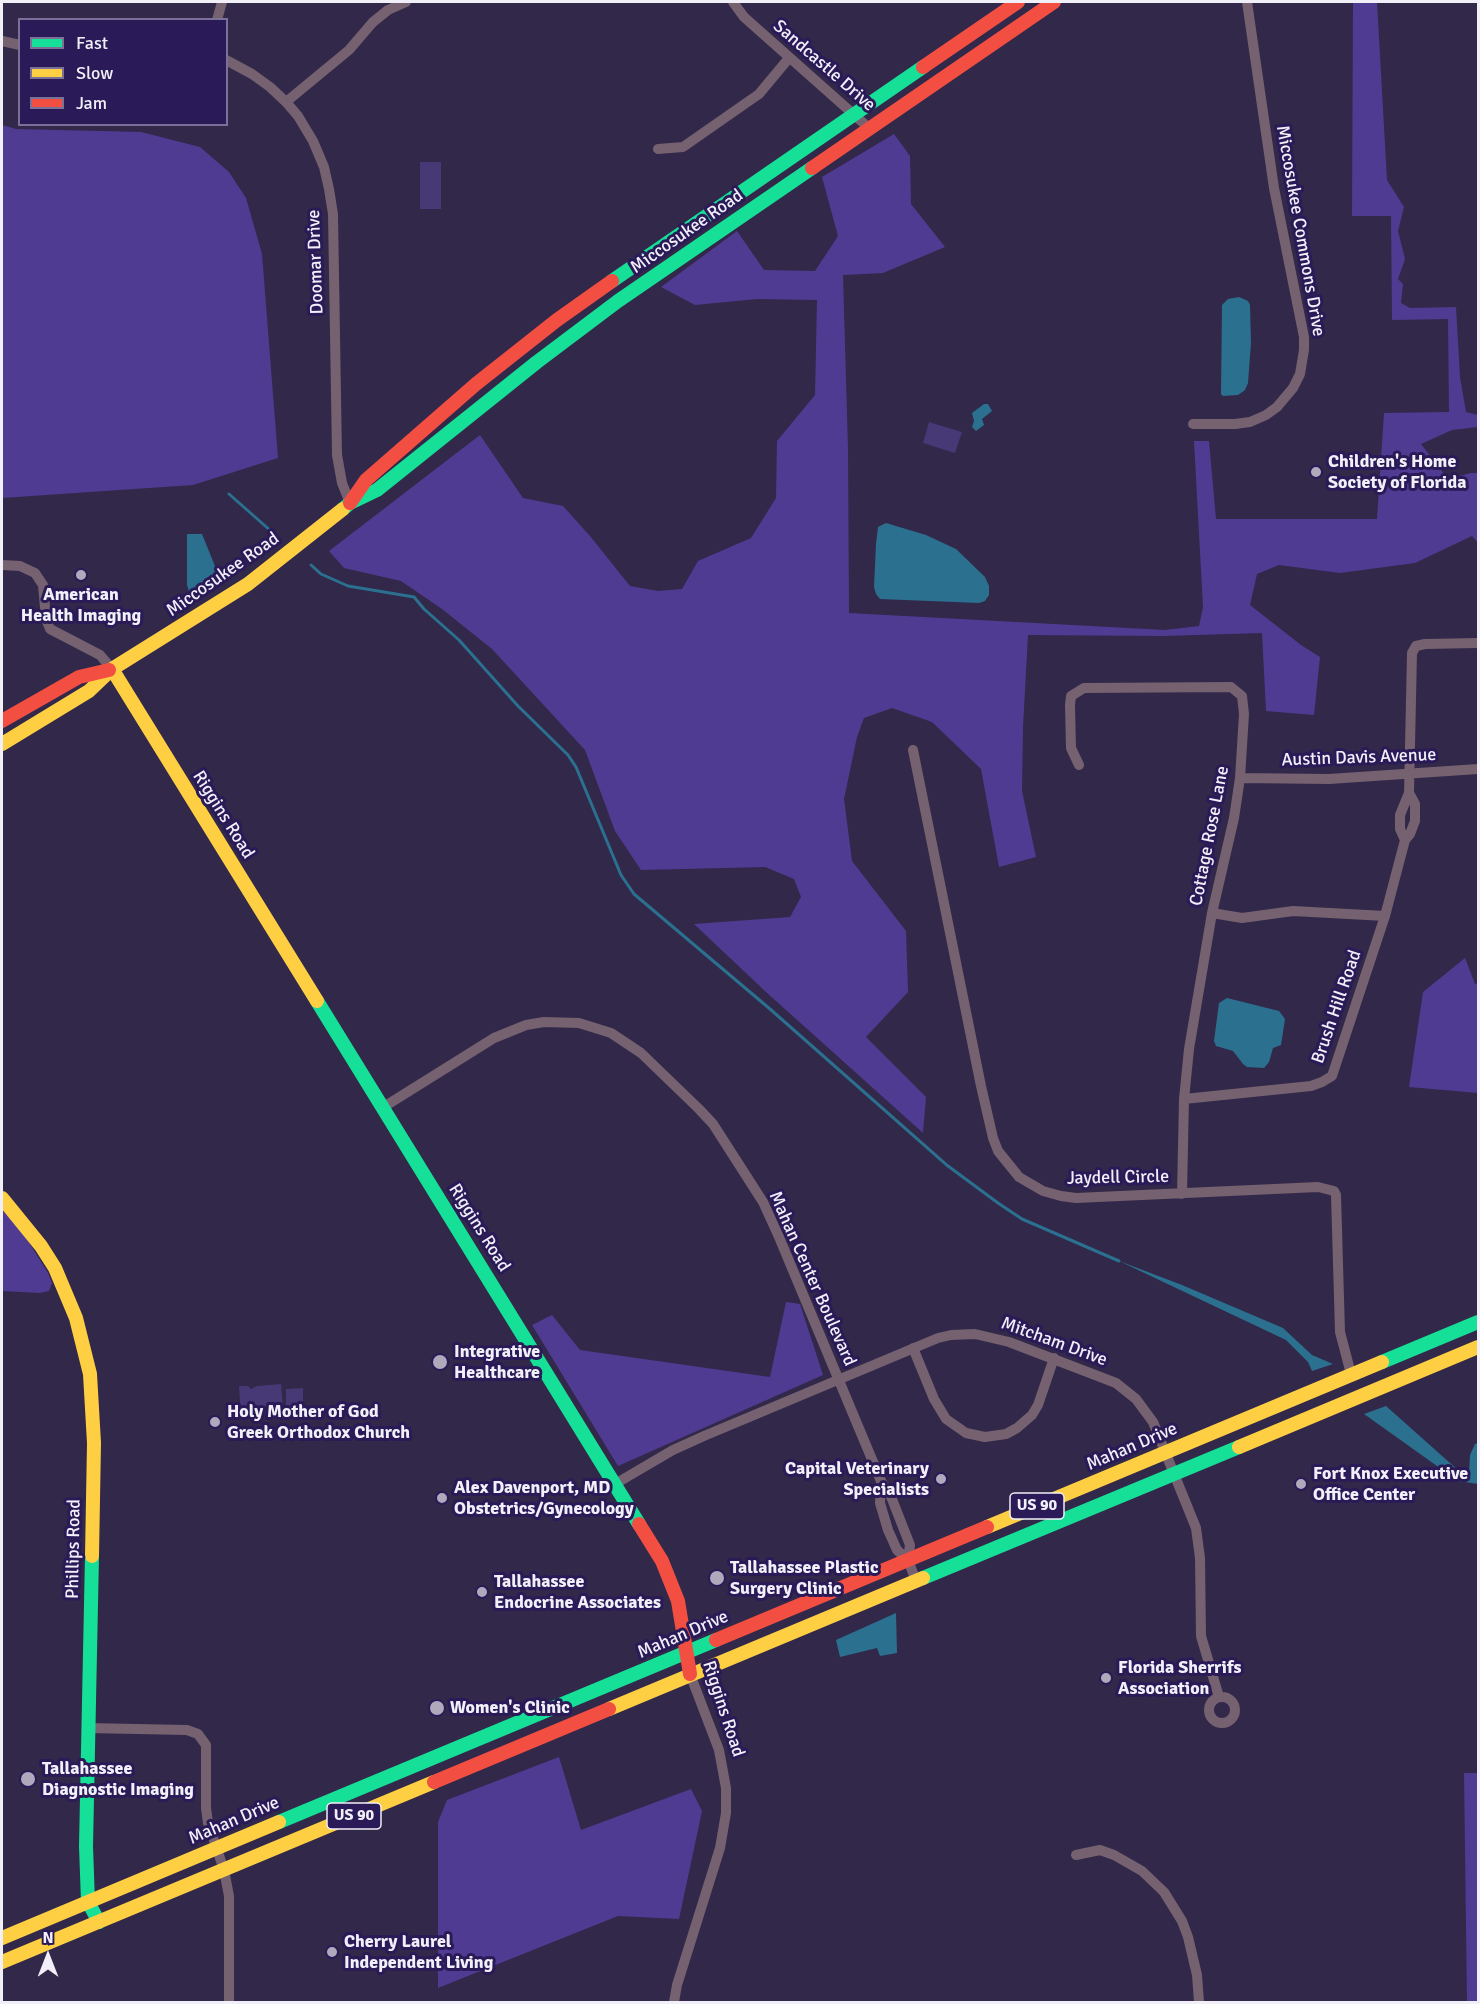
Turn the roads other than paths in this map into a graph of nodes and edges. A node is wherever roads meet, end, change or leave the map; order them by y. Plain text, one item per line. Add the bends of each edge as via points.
1 (222, 2) edge
2 (733, 2) edge
3 (1018, 2) edge
4 (1054, 2) edge
5 (1247, 2) edge
6 (401, 3) edge
7 (218, 18) edge
8 (2, 41) edge
9 (18, 45) edge
10 (789, 58) junction
11 (228, 61) edge
12 (286, 102) junction
13 (854, 114) junction
14 (869, 128) junction
15 (658, 149) dead end
16 (525, 345) junction
17 (537, 362) junction
18 (1193, 424) dead end
19 (350, 503) junction
20 (2, 566) edge
21 (1479, 643) edge
22 (112, 669) junction
23 (2, 721) edge
24 (2, 744) edge
25 (913, 750) dead end
26 (1079, 765) dead end
27 (1479, 769) edge
28 (1409, 774) junction
29 (1240, 778) junction
30 (1212, 913) junction
31 (1385, 916) junction
32 (1184, 1099) junction
33 (382, 1108) junction
34 (1182, 1194) junction
35 (2, 1198) edge
36 (1479, 1322) edge
37 (1479, 1347) edge
38 (913, 1348) junction
39 (1054, 1358) junction
40 (1351, 1374) junction
41 (838, 1379) junction
42 (1316, 1389) junction
43 (1338, 1406) junction
44 (1165, 1453) junction
45 (1174, 1473) junction
46 (615, 1484) junction
47 (908, 1560) junction
48 (916, 1581) junction
49 (687, 1652) junction
50 (690, 1674) junction
51 (1219, 1697) dead end
52 (536, 1715) junction
53 (87, 1728) junction
54 (543, 1737) junction
55 (383, 1779) junction
56 (392, 1800) junction
57 (217, 1847) junction
58 (1076, 1855) dead end
59 (224, 1870) junction
60 (88, 1902) junction
61 (99, 1922) junction
62 (2, 1938) edge
63 (2, 1962) edge
64 (229, 2002) edge
65 (674, 2002) edge
66 (1199, 2002) edge

1 - 7 street
2 - 10 street, Sandcastle Drive
3 - 13 street, Miccosukee Road
4 - 14 street, Miccosukee Road
5 - 18 street, Miccosukee Commons Drive via 1274,189 1304,350 1293,388 1266,415 1235,424
6 - 12 street via 373,22 349,51
8 - 9 street
10 - 13 street, Sandcastle Drive
10 - 15 street via 759,94 683,147
11 - 12 street, Doomar Drive via 252,74
12 - 19 street, Doomar Drive via 313,141 330,189 337,455
13 - 14 street, Sandcastle Drive
13 - 16 street, Miccosukee Road
14 - 17 street, Miccosukee Road
16 - 17 street
16 - 19 street, Miccosukee Road via 366,480
17 - 19 street, Miccosukee Road via 377,490
19 - 22 street, Miccosukee Road via 248,584
20 - 22 street, Riggins Road via 20,566 35,573 43,585 50,629 100,655
21 - 28 street, Brush Hill Road via 1425,644 1416,646 1412,653
22 - 23 street, Miccosukee Road via 79,677
22 - 24 street, Miccosukee Road via 89,691
22 - 33 street, Riggins Road
25 - 34 street, Jaydell Circle via 981,1086 998,1151 1019,1178 1061,1196
26 - 29 street, Cottage Rose Lane via 1071,748 1070,705 1074,692 1084,688 1231,687 1242,696 1243,705
27 - 28 street, Austin Davis Avenue
28 - 29 street, Austin Davis Avenue via 1329,779
28 - 31 street, Brush Hill Road via 1409,793 1400,815 1405,840
29 - 30 street, Cottage Rose Lane
30 - 31 street via 1242,918 1293,911
30 - 32 street, Cottage Rose Lane
31 - 32 street, Brush Hill Road via 1332,1076 1311,1086
32 - 34 street, Cottage Rose Lane
33 - 41 street, Mahan Center Boulevard via 494,1038 526,1025 579,1023 604,1030 629,1044 699,1108 763,1202
33 - 46 street, Riggins Road
34 - 40 street, Jaydell Circle via 1318,1188 1334,1191 1340,1332
35 - 53 street, Phillips Road via 55,1268 76,1318 90,1374 94,1443
36 - 40 street, Mahan Drive / US 90
37 - 43 street, US 90
38 - 39 street, Mitcham Drive via 951,1335 975,1334
38 - 39 street via 946,1419 966,1433 985,1437 1006,1434 1032,1415
38 - 41 street, Mitcham Drive
39 - 44 street, Mitcham Drive via 1107,1378 1126,1390 1153,1422
40 - 42 street, Mahan Drive / US 90
40 - 43 street
41 - 46 street, Mitcham Drive via 673,1450
41 - 47 street, Mahan Center Boulevard via 881,1481 880,1503 888,1530 897,1550
42 - 43 street
42 - 44 street, Mahan Drive / US 90
43 - 45 street, US 90
44 - 45 street, Mitcham Drive
44 - 47 street, Mahan Drive / US 90
45 - 48 street, US 90
45 - 51 street, Mitcham Drive via 1196,1528 1201,1636
46 - 49 street, Riggins Road via 669,1575
47 - 48 street, Mahan Center Boulevard
47 - 49 street, Mahan Drive / US 90
48 - 50 street, US 90
49 - 50 street, Riggins Road
49 - 52 street, Mahan Drive / US 90
50 - 54 street, US 90
50 - 65 street, Riggins Road via 719,1750 726,1813 720,1848
52 - 54 street
52 - 55 street, Mahan Drive / US 90
53 - 57 street via 187,1730 198,1734 206,1745 206,1808
53 - 60 street, Phillips Road
54 - 56 street, US 90
55 - 56 street
55 - 57 street, Mahan Drive / US 90
56 - 59 street, US 90
57 - 59 street
57 - 60 street, Mahan Drive / US 90
58 - 66 street via 1100,1850 1114,1855 1142,1871 1164,1892 1188,1937
59 - 61 street, US 90
59 - 64 street via 229,1896
60 - 61 street, Phillips Road
60 - 62 street, Mahan Drive / US 90
61 - 63 street, US 90

